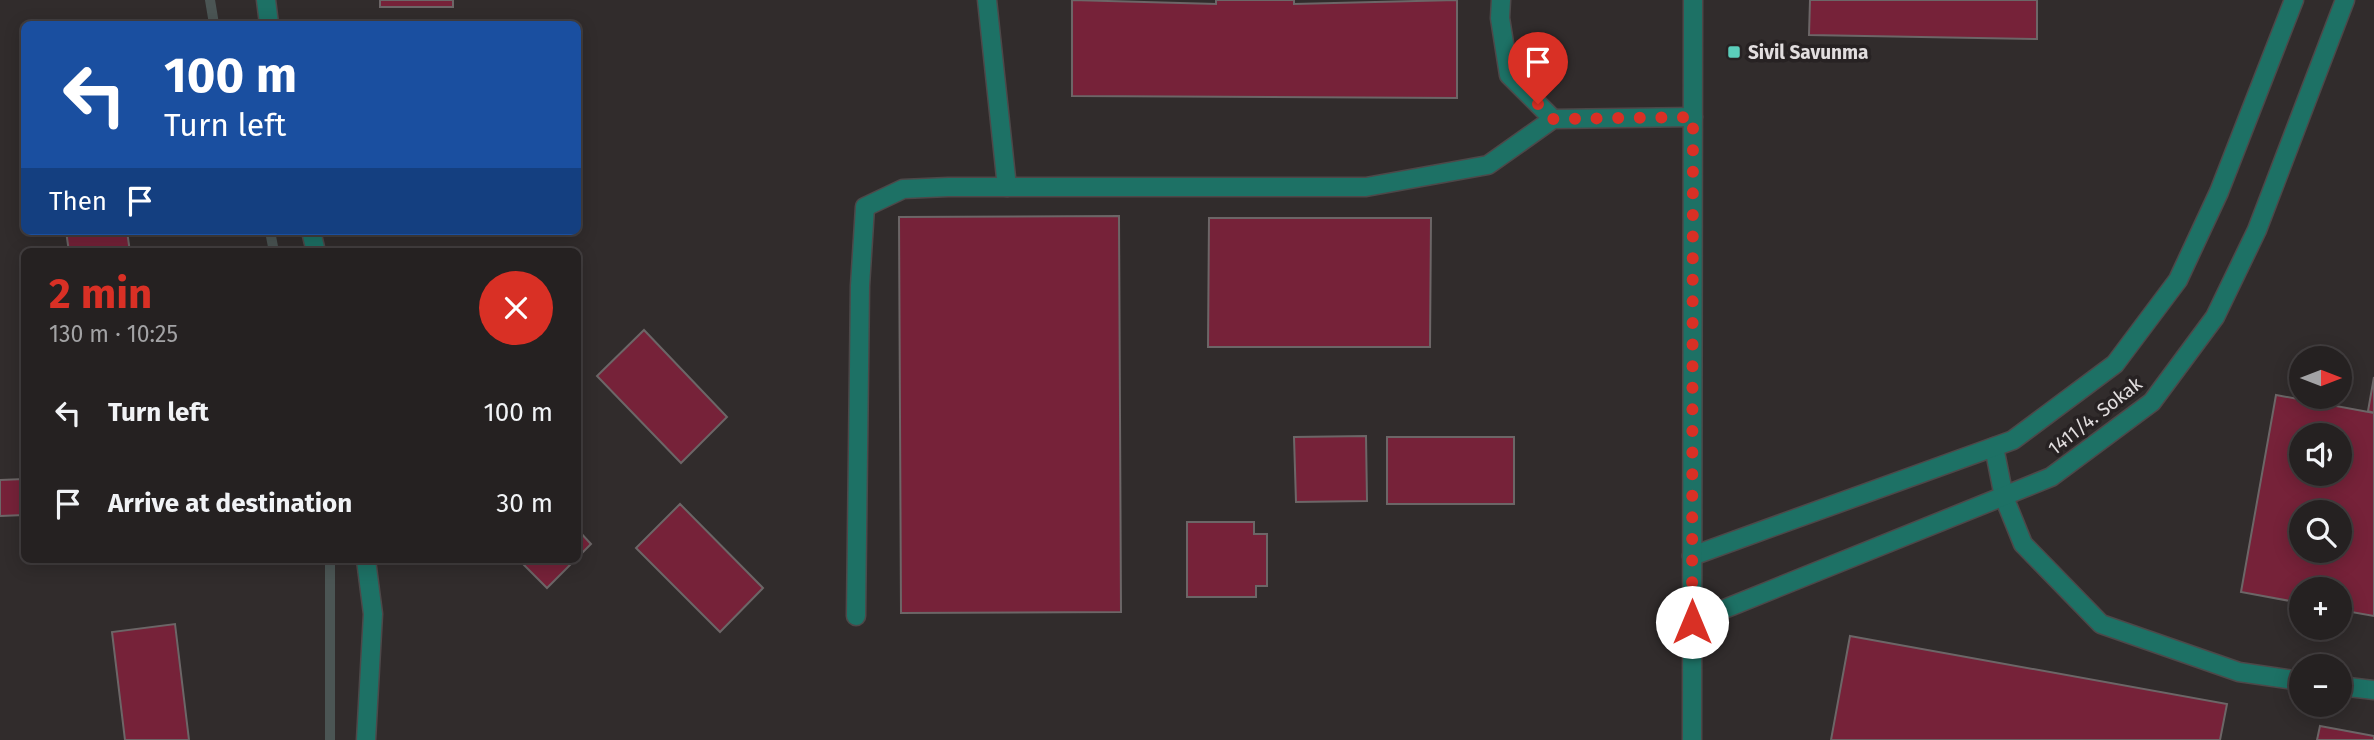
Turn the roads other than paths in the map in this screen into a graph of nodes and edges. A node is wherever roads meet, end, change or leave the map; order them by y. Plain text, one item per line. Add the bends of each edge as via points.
1 (266, 0) edge
2 (987, 0) edge
3 (1501, 0) edge
4 (1693, 0) edge
5 (2294, 0) edge
6 (2345, 0) edge
7 (269, 21) edge
8 (1693, 117) junction
9 (1553, 119) junction
10 (1007, 187) junction
11 (1994, 447) junction
12 (2004, 497) junction
13 (1692, 556) junction
14 (366, 563) edge
15 (856, 616) dead end
16 (1692, 622) junction
17 (2289, 679) edge
18 (2352, 687) edge
19 (2374, 690) edge
20 (366, 740) edge
21 (1692, 740) edge

1 - 7 street
2 - 10 street
3 - 9 street via 1509,75
4 - 8 street
5 - 11 street, 1411/4. Sokak via 2219,192 2178,280 2115,364 2014,440
6 - 12 street, 1411/4. Sokak via 2257,230 2215,317 2152,402 2050,477
8 - 9 street
8 - 13 street
9 - 10 street via 1488,166 1366,187
10 - 15 street via 904,189 865,207
11 - 12 street
11 - 13 street, 1411/4. Sokak
12 - 16 street, 1411/4. Sokak
12 - 17 street via 2023,544 2101,624 2239,672
13 - 16 street
14 - 20 street via 373,614
16 - 21 street
18 - 19 street

